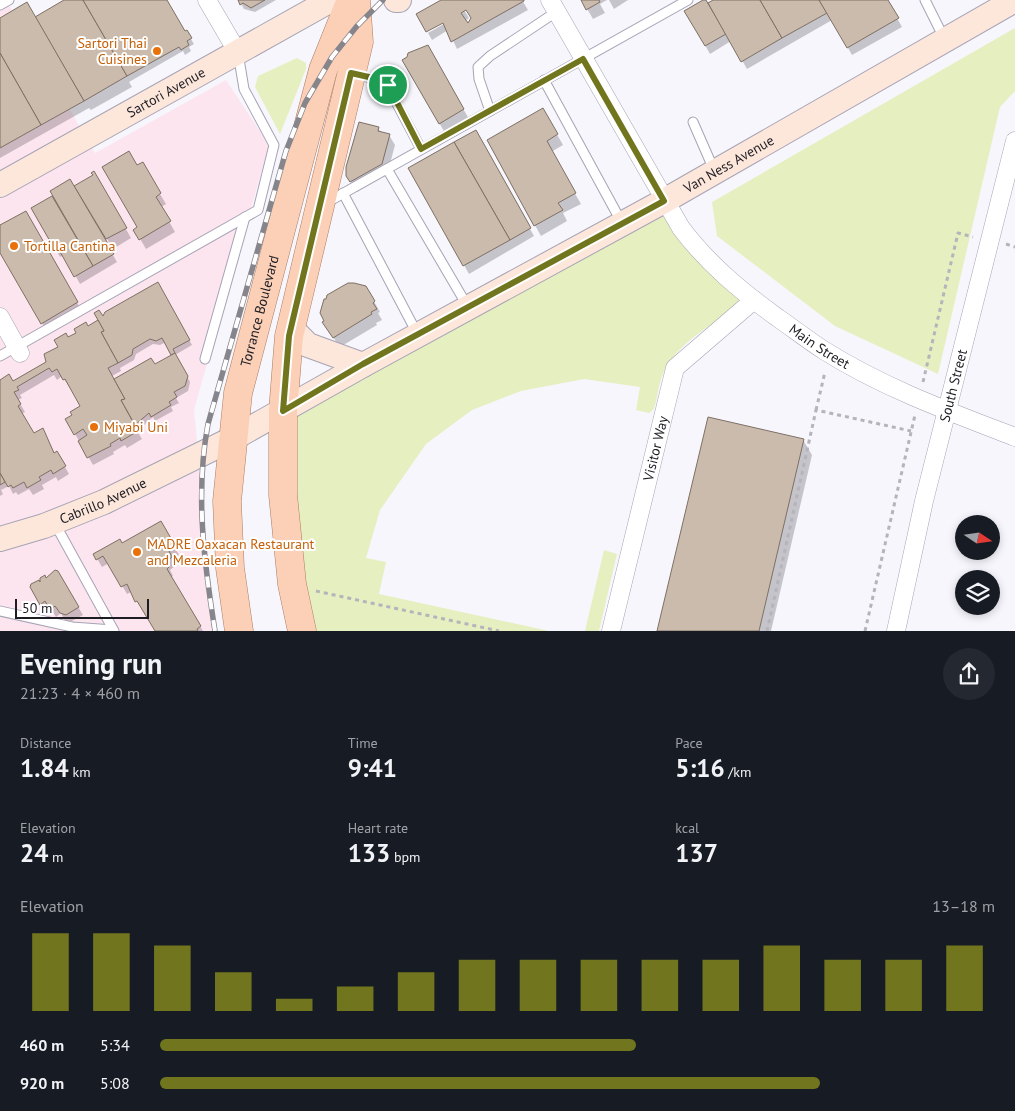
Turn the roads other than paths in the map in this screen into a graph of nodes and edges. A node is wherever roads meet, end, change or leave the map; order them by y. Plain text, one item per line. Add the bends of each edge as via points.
1 (9, 0) edge
2 (207, 0) edge
3 (331, 0) edge
4 (351, 0) edge
5 (356, 0) edge
6 (688, 0) edge
7 (925, 0) edge
8 (1015, 0) edge
9 (0, 6) edge
10 (553, 6) edge
11 (945, 40) junction
12 (238, 53) junction
13 (583, 59) junction
14 (351, 73) junction
15 (544, 80) junction
16 (490, 111) junction
17 (693, 122) dead end
18 (1015, 141) edge
19 (421, 149) junction
20 (387, 169) junction
21 (715, 172) junction
22 (0, 185) edge
23 (343, 193) junction
24 (664, 201) junction
25 (318, 207) junction
26 (245, 217) junction
27 (623, 224) junction
28 (754, 300) junction
29 (468, 307) junction
30 (0, 317) edge
31 (291, 328) junction
32 (418, 335) junction
33 (18, 350) junction
34 (0, 356) edge
35 (205, 359) dead end
36 (363, 364) junction
37 (283, 411) junction
38 (948, 412) junction
39 (1015, 437) edge
40 (232, 439) junction
41 (203, 453) joint
42 (53, 522) junction
43 (0, 539) edge
44 (0, 611) edge
45 (113, 630) edge
46 (239, 631) edge
47 (302, 631) edge
48 (611, 631) edge
49 (896, 631) edge

1 - 9 lane
2 - 12 street
3 - 12 main road, Sartori Avenue
4 - 40 main road, Torrance Boulevard via 320,80 252,334 238,393
5 - 14 main road via 359,42
6 - 13 lane
7 - 11 lane
8 - 11 main road, Van Ness Avenue
10 - 13 street, Main Street
10 - 16 lane via 478,67
11 - 21 main road, Van Ness Avenue
12 - 22 main road, Sartori Avenue
12 - 26 lane via 244,89 274,145 258,210
13 - 15 lane
13 - 24 street, Main Street
14 - 19 lane via 382,80 388,85
14 - 25 main road
15 - 16 lane
15 - 27 lane
16 - 19 lane
17 - 21 lane
18 - 38 street, South Street
19 - 20 lane
20 - 23 lane
20 - 29 lane
21 - 24 main road, Van Ness Avenue
23 - 25 lane
23 - 32 lane
24 - 27 main road, Van Ness Avenue
24 - 28 street, Main Street via 695,247
25 - 31 main road
26 - 33 lane
26 - 35 lane
27 - 29 main road, Van Ness Avenue
28 - 38 street, Main Street via 824,350 880,382
28 - 48 street, Visitor Way via 675,368
29 - 32 main road, Van Ness Avenue
30 - 33 street
31 - 36 main road via 308,345
31 - 37 main road
32 - 36 main road, Van Ness Avenue
33 - 34 lane
36 - 37 main road, Van Ness Avenue
37 - 40 main road, Van Ness Avenue
37 - 47 main road via 282,495 292,584
38 - 39 street, Main Street
38 - 49 street, South Street via 924,501
40 - 41 main road, Van Ness Avenue
40 - 46 main road, Torrance Boulevard via 226,501 230,568
41 - 42 main road, Cabrillo Avenue via 104,502
42 - 43 main road, Cabrillo Avenue
42 - 45 lane
44 - 45 lane via 72,627

